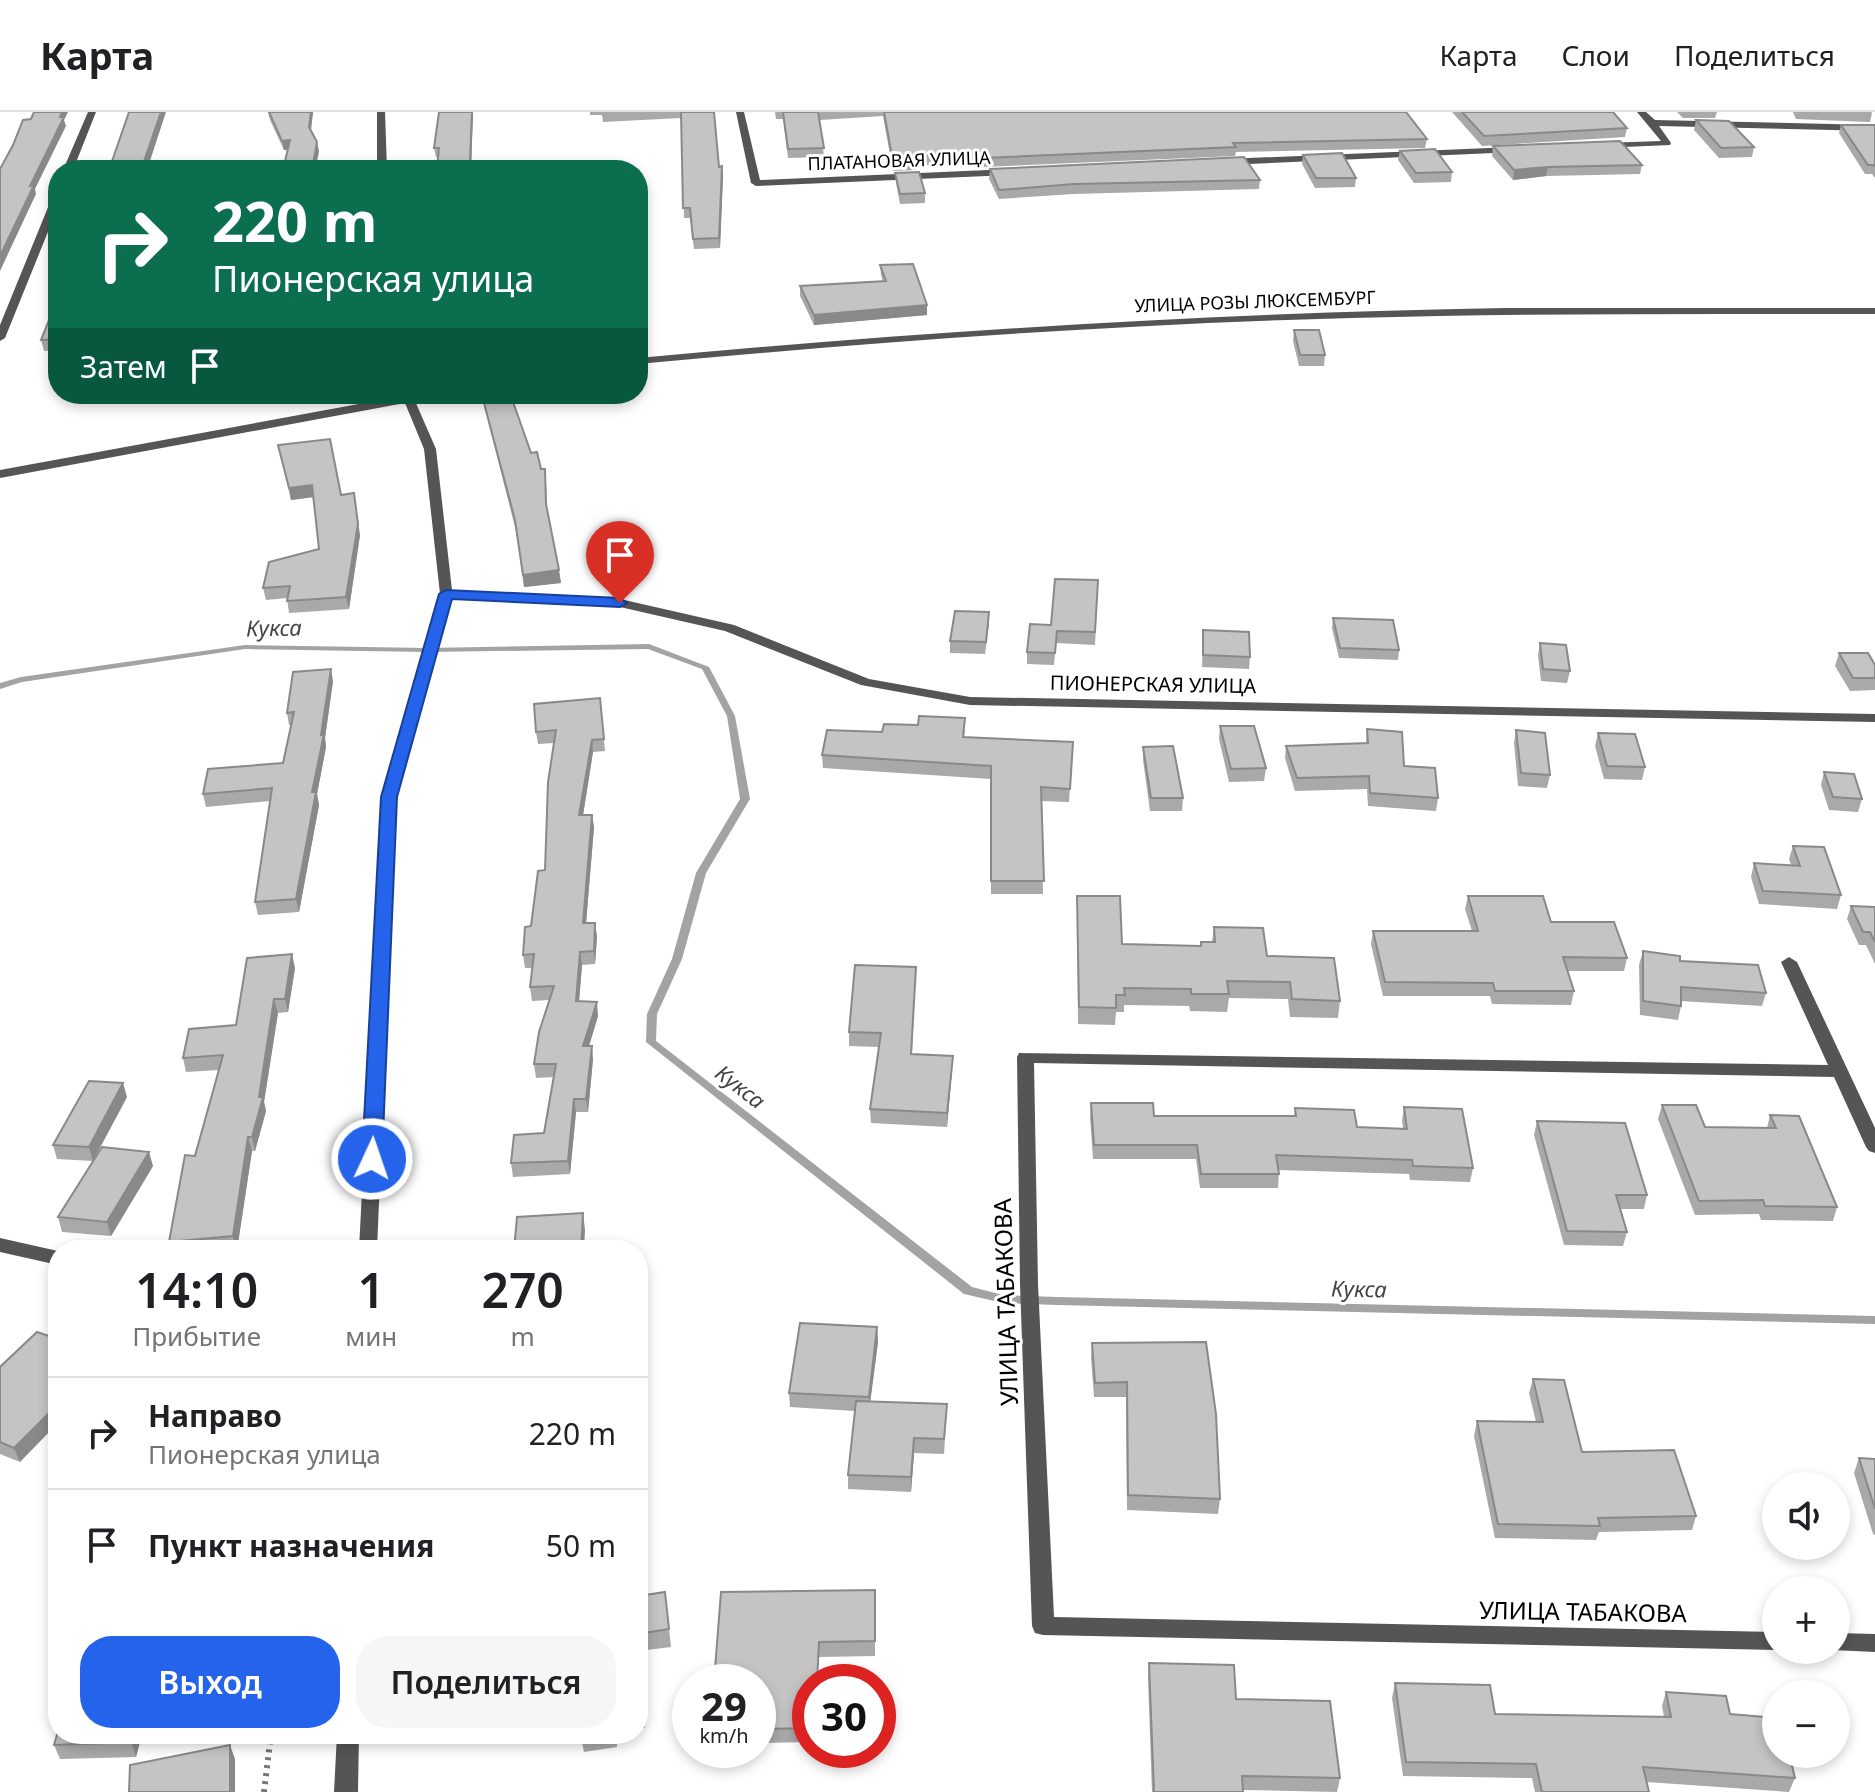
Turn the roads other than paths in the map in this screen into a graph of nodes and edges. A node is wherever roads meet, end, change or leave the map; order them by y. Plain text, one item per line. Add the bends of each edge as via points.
1 (92, 112) edge
2 (381, 112) edge
3 (740, 112) edge
4 (1641, 112) edge
5 (1653, 123) junction
6 (1875, 128) edge
7 (1589, 147) edge
8 (1526, 150) edge
9 (72, 160) edge
10 (382, 160) edge
11 (1212, 163) edge
12 (1023, 171) edge
13 (48, 220) edge
14 (1875, 311) edge
15 (0, 338) edge
16 (648, 360) edge
17 (371, 404) edge
18 (411, 404) edge
19 (0, 474) edge
20 (446, 594) junction
21 (1875, 718) edge
22 (1789, 962) dead end
23 (1838, 1071) junction
24 (1875, 1147) edge
25 (368, 1240) edge
26 (0, 1245) edge
27 (48, 1256) edge
28 (1762, 1641) edge
29 (1850, 1642) edge
30 (1875, 1643) edge
31 (348, 1744) edge
32 (346, 1792) edge

1 - 9 street
2 - 10 street
3 - 12 street, ПЛАТАНОВАЯ УЛИЦА via 756,183
4 - 5 street
5 - 6 street
5 - 7 street via 1667,143
8 - 11 street
13 - 15 street
14 - 16 street, УЛИЦА РОЗЫ ЛЮКСЕМБУРГ via 1284,317
17 - 19 street
18 - 20 street via 430,449
20 - 21 street, ПИОНЕРСКАЯ УЛИЦА via 620,603 729,628 866,682 970,701
20 - 25 street via 389,797
22 - 23 street
23 - 24 street
23 - 28 street, УЛИЦА ТАБАКОВА via 1025,1057 1043,1626
26 - 27 street
29 - 30 street
31 - 32 street

